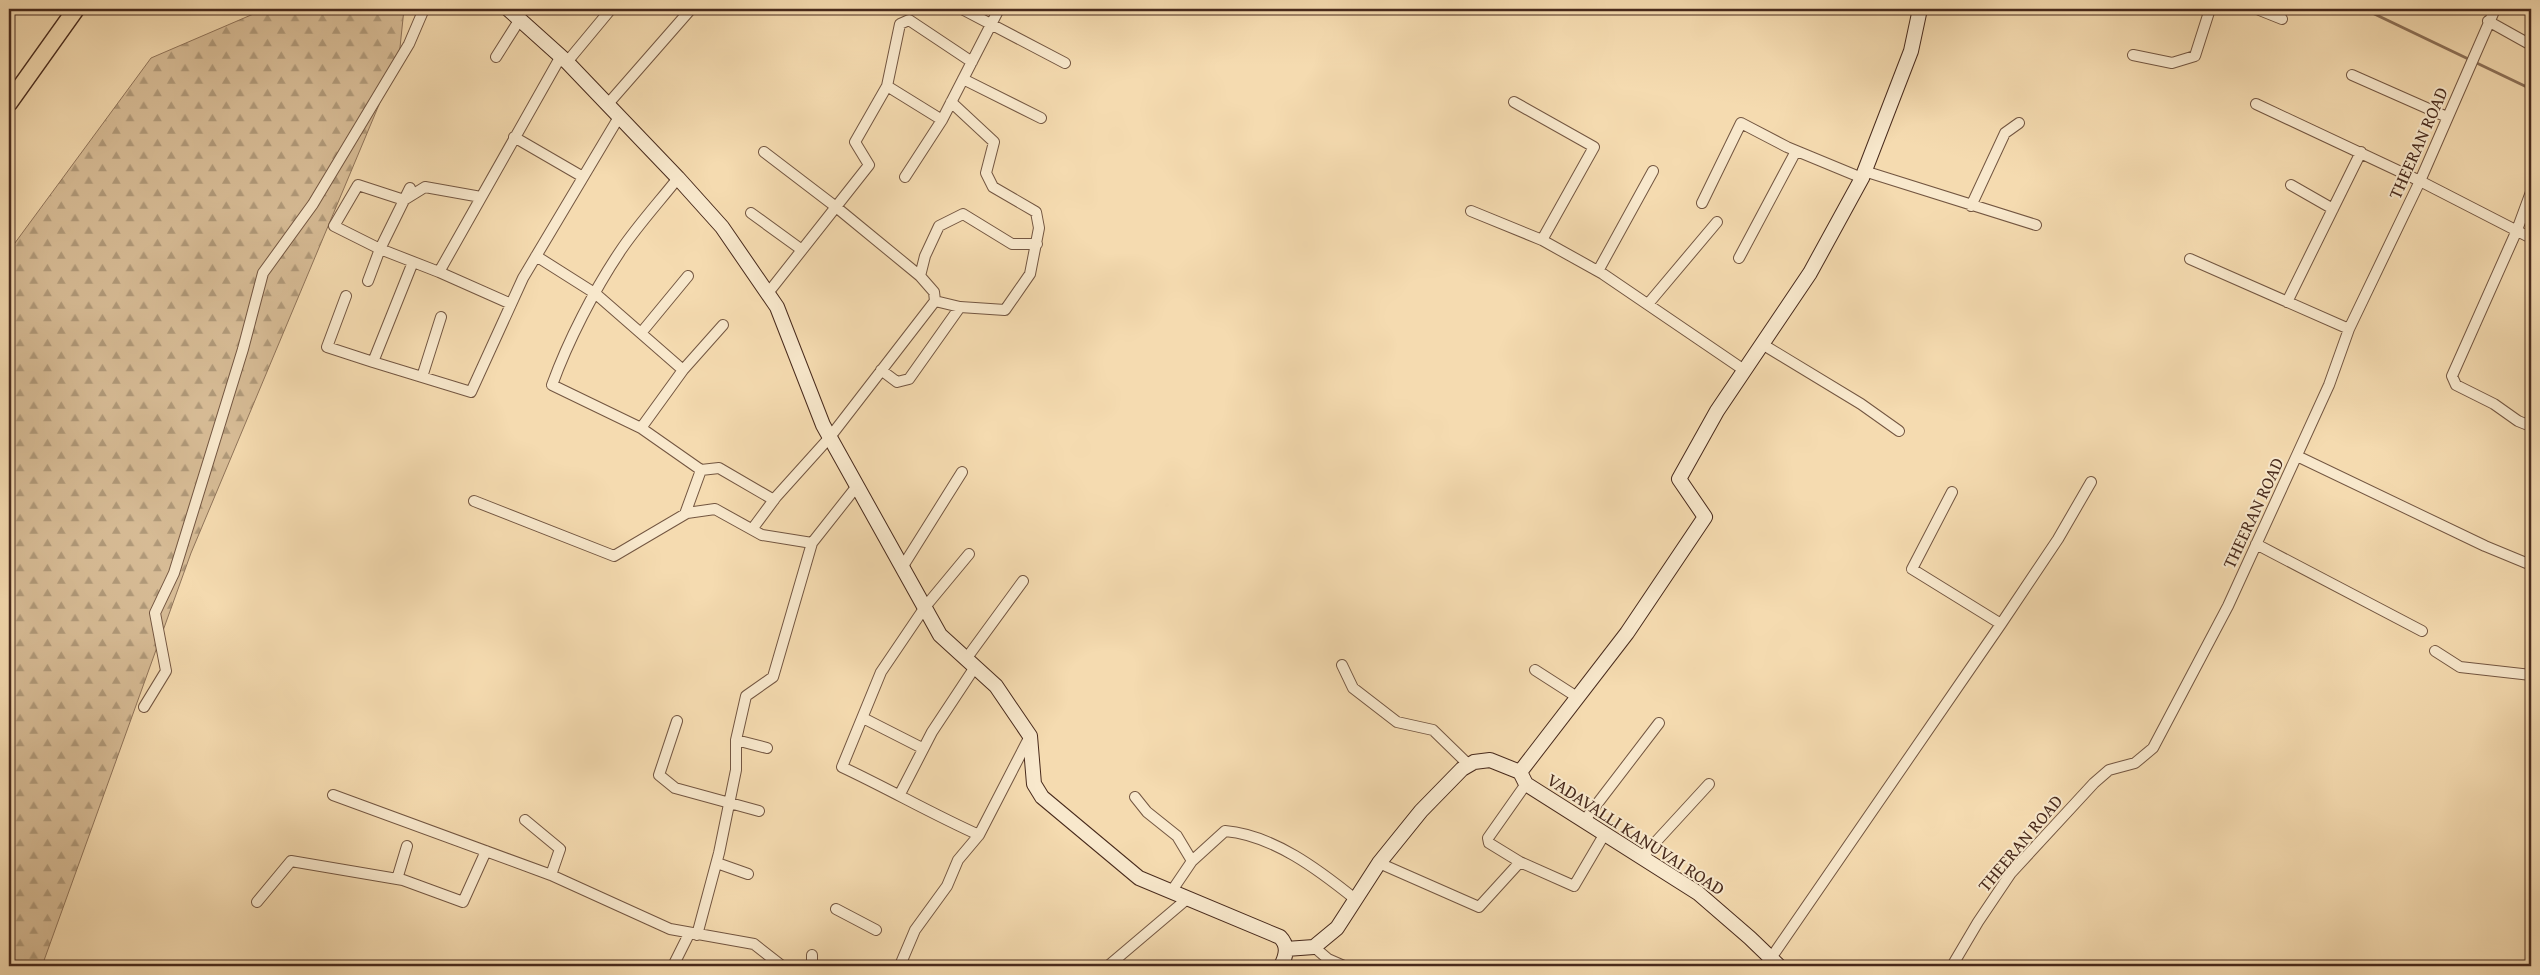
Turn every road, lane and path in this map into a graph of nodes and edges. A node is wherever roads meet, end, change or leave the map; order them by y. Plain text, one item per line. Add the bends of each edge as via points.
1 (76, 9) edge
2 (424, 9) edge
3 (508, 9) edge
4 (611, 9) edge
5 (691, 9) edge
6 (962, 9) edge
7 (999, 9) edge
8 (1920, 9) edge
9 (2210, 9) edge
10 (2257, 9) edge
11 (2495, 9) edge
12 (520, 19) junction
13 (2282, 19) dead end
14 (2488, 22) junction
15 (991, 26) junction
16 (2531, 44) edge
17 (2133, 55) dead end
18 (496, 57) dead end
19 (564, 59) junction
20 (972, 62) junction
21 (1065, 63) dead end
22 (2352, 75) dead end
23 (963, 79) junction
24 (887, 86) junction
25 (951, 102) junction
26 (1514, 102) dead end
27 (9, 103) edge
28 (2256, 104) dead end
29 (608, 105) junction
30 (619, 117) junction
31 (2447, 117) junction
32 (1041, 118) dead end
33 (942, 120) junction
34 (2019, 123) dead end
35 (514, 137) junction
36 (1796, 151) junction
37 (764, 152) dead end
38 (2361, 152) junction
39 (1653, 171) dead end
40 (1863, 175) junction
41 (583, 177) junction
42 (678, 178) junction
43 (905, 178) dead end
44 (2420, 181) junction
45 (2291, 185) dead end
46 (410, 188) dead end
47 (2531, 192) edge
48 (481, 197) junction
49 (404, 200) junction
50 (1702, 203) dead end
51 (1971, 206) junction
52 (836, 207) junction
53 (2333, 209) junction
54 (1471, 211) dead end
55 (751, 213) dead end
56 (1717, 222) dead end
57 (2036, 225) dead end
58 (2517, 230) junction
59 (2531, 238) edge
60 (1542, 240) junction
61 (1036, 244) junction
62 (380, 249) junction
63 (802, 250) junction
64 (536, 256) junction
65 (1739, 258) dead end
66 (2190, 258) dead end
67 (413, 262) junction
68 (1598, 271) junction
69 (439, 272) junction
70 (688, 276) dead end
71 (920, 276) junction
72 (368, 281) dead end
73 (768, 293) junction
74 (596, 294) junction
75 (346, 296) dead end
76 (935, 301) junction
77 (2287, 302) junction
78 (511, 304) junction
79 (1648, 304) junction
80 (960, 307) junction
81 (441, 317) dead end
82 (723, 325) dead end
83 (2349, 329) junction
84 (641, 333) junction
85 (1762, 344) junction
86 (373, 362) junction
87 (683, 370) junction
88 (881, 370) junction
89 (1744, 370) junction
90 (422, 377) junction
91 (2531, 419) edge
92 (641, 428) junction
93 (1899, 431) dead end
94 (830, 437) junction
95 (2297, 456) junction
96 (701, 470) junction
97 (962, 472) dead end
98 (2091, 482) dead end
99 (857, 486) junction
100 (1952, 492) dead end
101 (774, 500) junction
102 (474, 501) dead end
103 (685, 514) junction
104 (753, 528) junction
105 (812, 542) junction
106 (2256, 544) junction
107 (969, 554) dead end
108 (2531, 565) edge
109 (903, 566) junction
110 (1023, 581) dead end
111 (925, 607) junction
112 (2001, 624) junction
113 (2422, 631) dead end
114 (2435, 651) dead end
115 (970, 663) junction
116 (1342, 666) dead end
117 (1535, 670) dead end
118 (2531, 675) edge
119 (1577, 697) junction
120 (144, 706) dead end
121 (863, 718) junction
122 (677, 721) dead end
123 (1659, 723) dead end
124 (1030, 736) junction
125 (736, 740) junction
126 (767, 748) dead end
127 (922, 748) junction
128 (1469, 765) junction
129 (1523, 778) junction
130 (1709, 784) dead end
131 (900, 794) junction
132 (334, 795) dead end
133 (1135, 797) dead end
134 (729, 803) junction
135 (759, 811) dead end
136 (525, 820) dead end
137 (1584, 821) junction
138 (1604, 834) junction
139 (979, 835) junction
140 (407, 846) dead end
141 (486, 851) junction
142 (1641, 858) junction
143 (1192, 861) junction
144 (1520, 862) junction
145 (716, 863) junction
146 (1379, 863) junction
147 (748, 874) dead end
148 (551, 875) junction
149 (397, 879) junction
150 (1170, 892) junction
151 (1187, 899) junction
152 (1355, 899) junction
153 (257, 902) dead end
154 (836, 909) dead end
155 (876, 930) dead end
156 (693, 935) junction
157 (1314, 946) junction
158 (1286, 949) junction
159 (812, 955) dead end
160 (1775, 962) edge
161 (673, 966) edge
162 (782, 966) edge
163 (812, 966) edge
164 (912, 966) edge
165 (1108, 966) edge
166 (1281, 966) edge
167 (1344, 966) edge
168 (1952, 966) edge

1 - 27 main road
2 - 120 street via 409,44 313,204 262,273 243,349 174,573 155,612 166,671
3 - 12 street
4 - 19 street
5 - 29 street
6 - 15 street
7 - 15 street
8 - 40 street via 1911,51
9 - 17 street via 2194,56 2172,64
10 - 13 street
11 - 14 street, THEERAN ROAD
12 - 18 street
12 - 19 street
14 - 16 street
14 - 31 street, THEERAN ROAD
15 - 20 street
15 - 21 street
19 - 29 street
19 - 35 street
20 - 23 street
20 - 24 street via 909,20 900,24
22 - 31 street
23 - 25 street
23 - 32 street
24 - 33 street
24 - 52 street via 855,142 869,165
25 - 33 street
25 - 61 street via 994,142 986,173 993,187 1036,212 1039,228
26 - 60 street via 1594,147
28 - 38 street
29 - 30 street
30 - 41 street
30 - 42 street
31 - 44 street, THEERAN ROAD
33 - 43 street
34 - 51 street via 2010,127 2000,140
35 - 41 street
35 - 48 street
36 - 40 street
36 - 50 street via 1741,123
36 - 65 street
37 - 52 street
38 - 44 street
38 - 53 street
39 - 68 street
40 - 51 street
40 - 85 street via 1810,273
41 - 64 street
42 - 73 street via 722,227
42 - 74 street via 621,250
44 - 58 street
44 - 83 street, THEERAN ROAD
45 - 53 street
46 - 49 street
47 - 58 street
48 - 49 street via 425,187
48 - 69 street
49 - 62 street
49 - 62 street via 358,185 334,226
51 - 57 street
52 - 63 street
52 - 71 street
53 - 77 street
54 - 60 street
55 - 63 street
56 - 79 street
58 - 59 street
58 - 91 street via 2452,376 2456,385 2494,404 2518,421 2528,425
60 - 68 street
61 - 71 street via 1012,244 963,214 939,226
61 - 80 street via 1030,274 1005,310
62 - 67 street
62 - 72 street
63 - 73 street
64 - 74 street
64 - 78 street
66 - 77 street
67 - 69 street
67 - 86 street
68 - 79 street
69 - 78 street
70 - 84 street
71 - 76 street via 934,292
73 - 94 street via 777,307
74 - 84 street
74 - 92 street via 565,350 552,385
75 - 86 street via 327,347
76 - 80 street
76 - 88 street
77 - 83 street
78 - 90 street via 471,392
79 - 89 street
80 - 88 street via 910,378 897,382
81 - 90 street
82 - 87 street
83 - 95 street, THEERAN ROAD via 2329,386
84 - 87 street
85 - 89 street
85 - 93 street via 1862,404
86 - 90 street
87 - 92 street
88 - 94 street
89 - 119 street via 1679,479 1705,517 1627,633
92 - 96 street
94 - 99 street
94 - 101 street
95 - 106 street, THEERAN ROAD
95 - 108 street
96 - 101 street via 719,468
96 - 103 street
97 - 109 street
98 - 112 street
99 - 105 street
99 - 109 street
100 - 112 street via 1912,568
101 - 104 street
102 - 103 street via 614,556
103 - 104 street via 715,508
104 - 105 street via 762,535
105 - 125 street via 773,677 746,696
106 - 113 street
106 - 168 street, THEERAN ROAD via 2228,606 2153,748 2135,763 2109,770 2094,783 2011,873
107 - 111 street
109 - 111 street
110 - 115 street
111 - 115 street via 940,635
111 - 121 street via 881,672
112 - 160 street
114 - 118 street via 2460,667
115 - 124 street via 996,686
115 - 127 street
116 - 128 street via 1353,688 1397,722 1433,730
117 - 119 street
119 - 129 street
121 - 127 street
121 - 131 street via 842,767
122 - 134 street via 659,775 676,788
123 - 137 street
124 - 139 street
124 - 150 street via 1034,784 1042,796 1139,878
125 - 126 street
125 - 134 street via 736,770
127 - 131 street
128 - 129 street, VADAVALLI KANUVAI ROAD via 1490,760
128 - 146 street via 1452,778
129 - 137 street, VADAVALLI KANUVAI ROAD
129 - 144 street via 1488,838 1489,843
130 - 142 street
131 - 139 street via 926,811
132 - 141 street
133 - 143 street via 1147,812 1177,836
134 - 135 street
134 - 145 street
136 - 148 street via 560,849
137 - 138 street, VADAVALLI KANUVAI ROAD
138 - 142 street, VADAVALLI KANUVAI ROAD
138 - 144 street via 1574,886
139 - 164 street via 958,860 947,886 915,930 900,963
140 - 149 street
141 - 148 street
141 - 149 street via 463,902
142 - 160 street, VADAVALLI KANUVAI ROAD via 1698,894
143 - 150 street
143 - 152 street via 1225,831 1240,832 1316,868
144 - 146 street via 1478,907
145 - 147 street
145 - 156 street
146 - 152 street
148 - 156 street via 670,929
149 - 153 street via 290,861
150 - 151 street
151 - 158 street via 1280,938
151 - 165 street
152 - 157 street via 1337,928
154 - 155 street
156 - 161 street
156 - 162 street via 754,944
157 - 158 street
157 - 167 street via 1328,960
158 - 166 street
159 - 163 street

